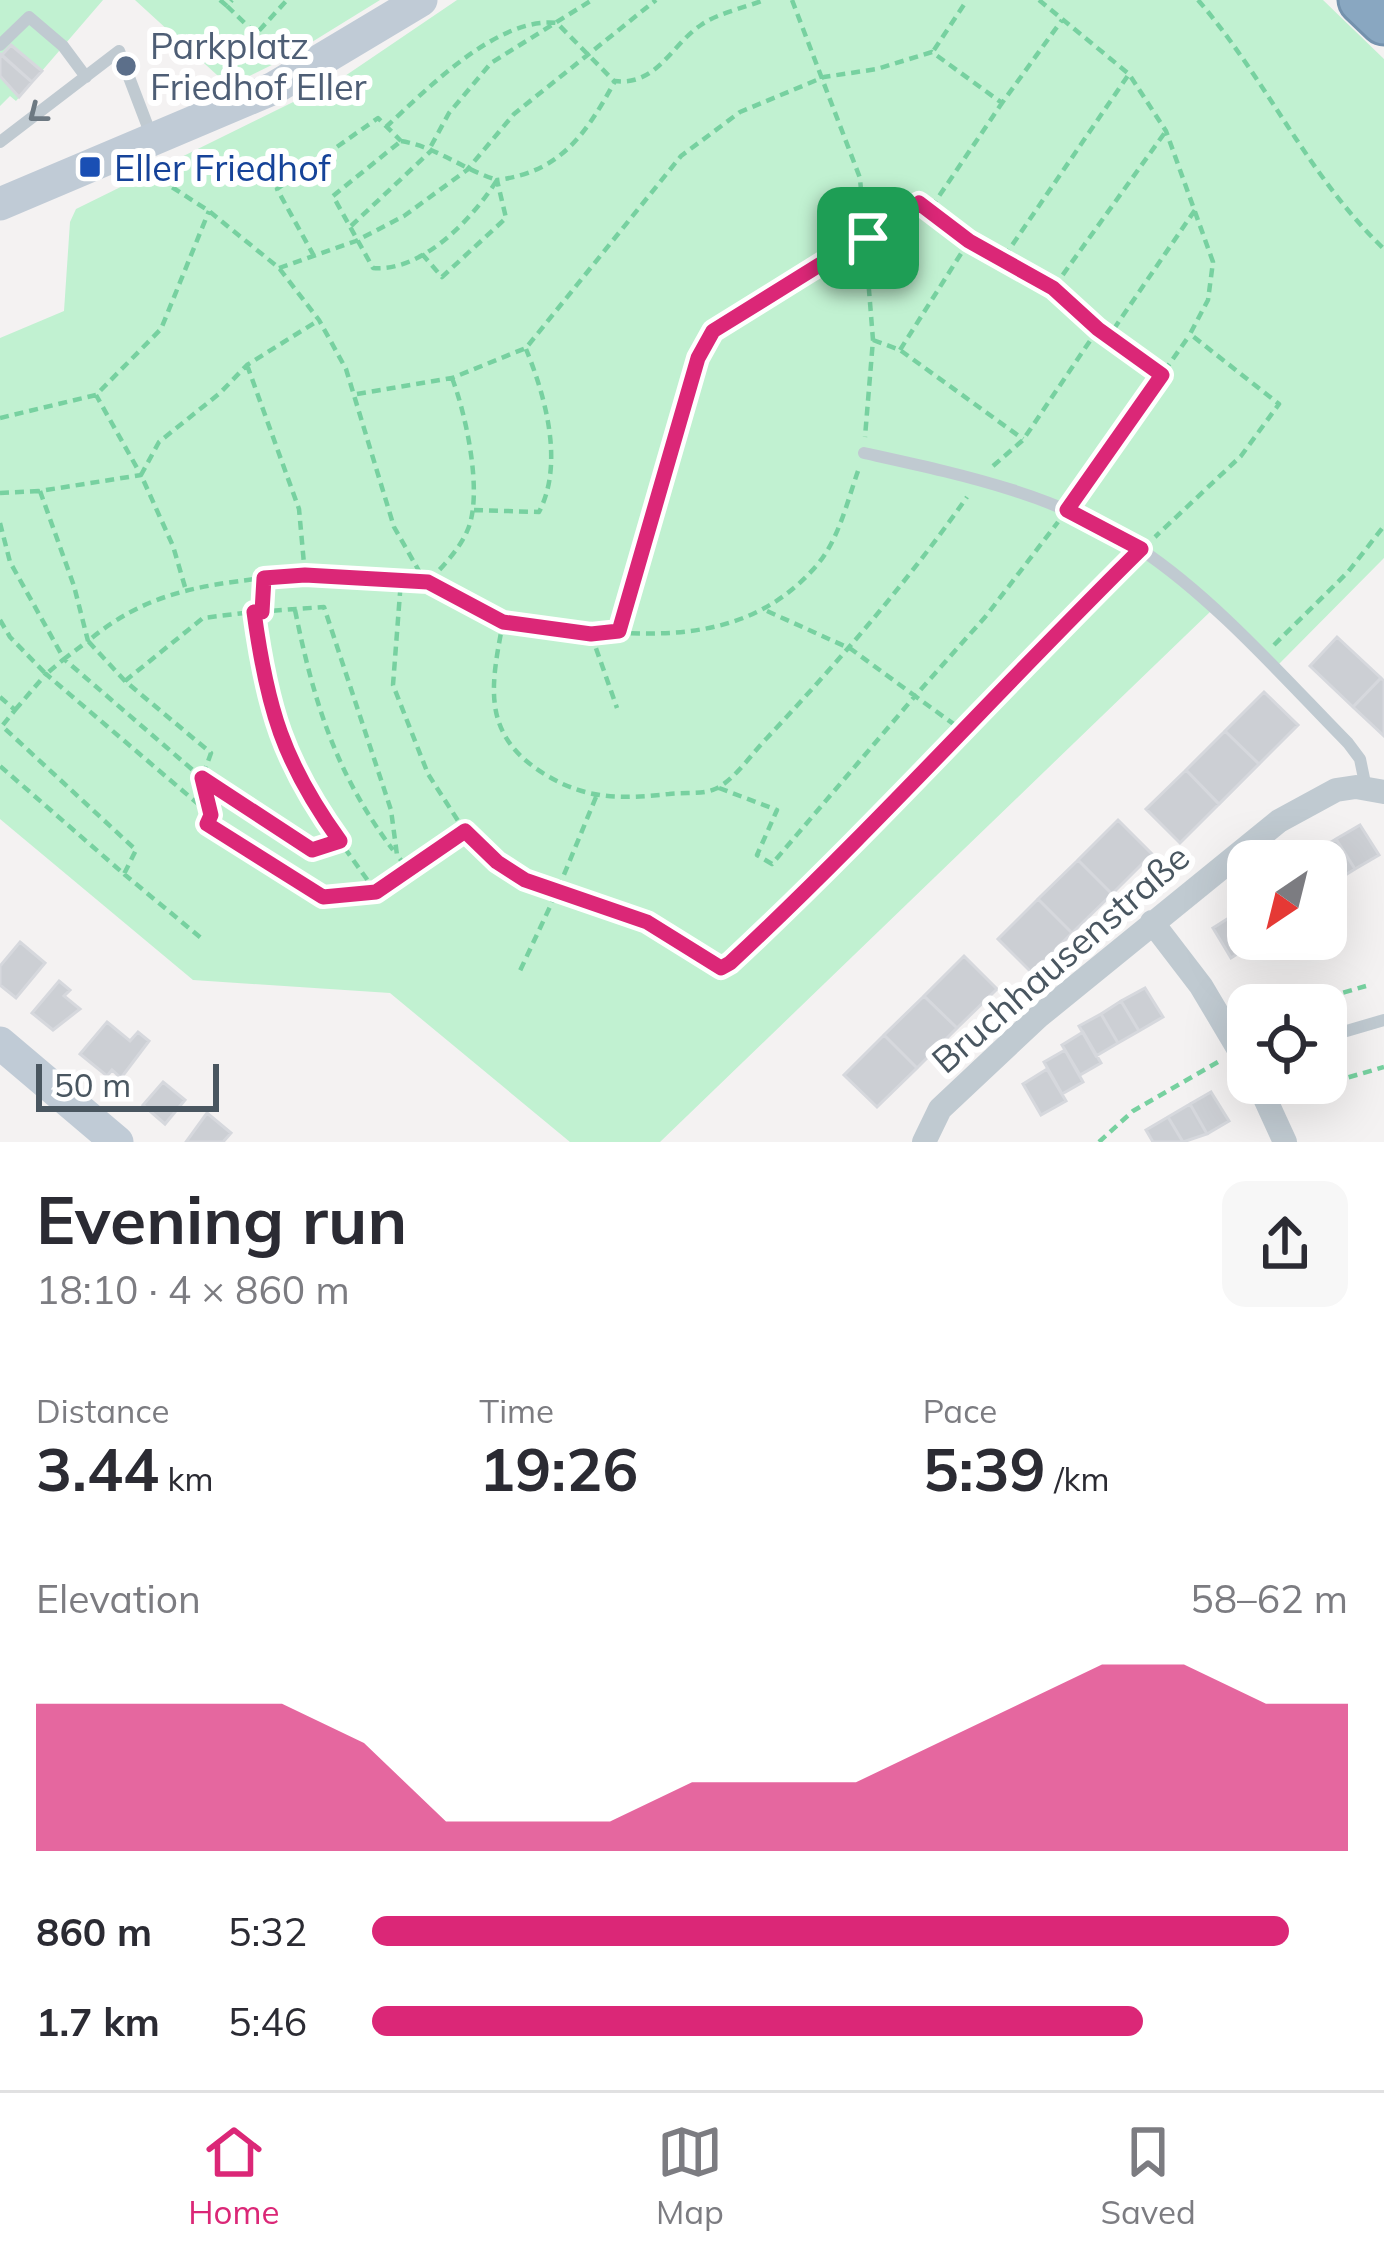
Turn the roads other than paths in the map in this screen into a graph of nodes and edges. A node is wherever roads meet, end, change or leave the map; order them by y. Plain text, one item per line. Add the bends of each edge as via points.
1 (421, 0) edge
2 (1362, 0) edge
3 (1384, 21) edge
4 (0, 45) edge
5 (86, 77) junction
6 (0, 142) edge
7 (145, 146) junction
8 (2, 196) edge
9 (864, 453) road end
10 (1375, 790) edge
11 (1152, 922) junction
12 (1384, 1021) edge
13 (1227, 1029) edge
14 (1347, 1031) edge
15 (0, 1043) edge
16 (1268, 1104) edge
17 (117, 1142) edge
18 (924, 1142) edge
19 (1286, 1142) edge

1 - 7 main road via 274,88
2 - 3 highway
4 - 5 lane via 29,17
5 -> 6 lane
5 - 7 lane via 119,51
7 - 8 main road
9 - 10 lane via 980,478 1141,549 1348,742
10 - 11 street, Bruchhausenstraße via 1336,790 1307,802
11 - 13 street
11 - 18 street, Bruchhausenstraße via 952,1097
12 - 14 lane
15 - 17 main road
16 - 19 street

